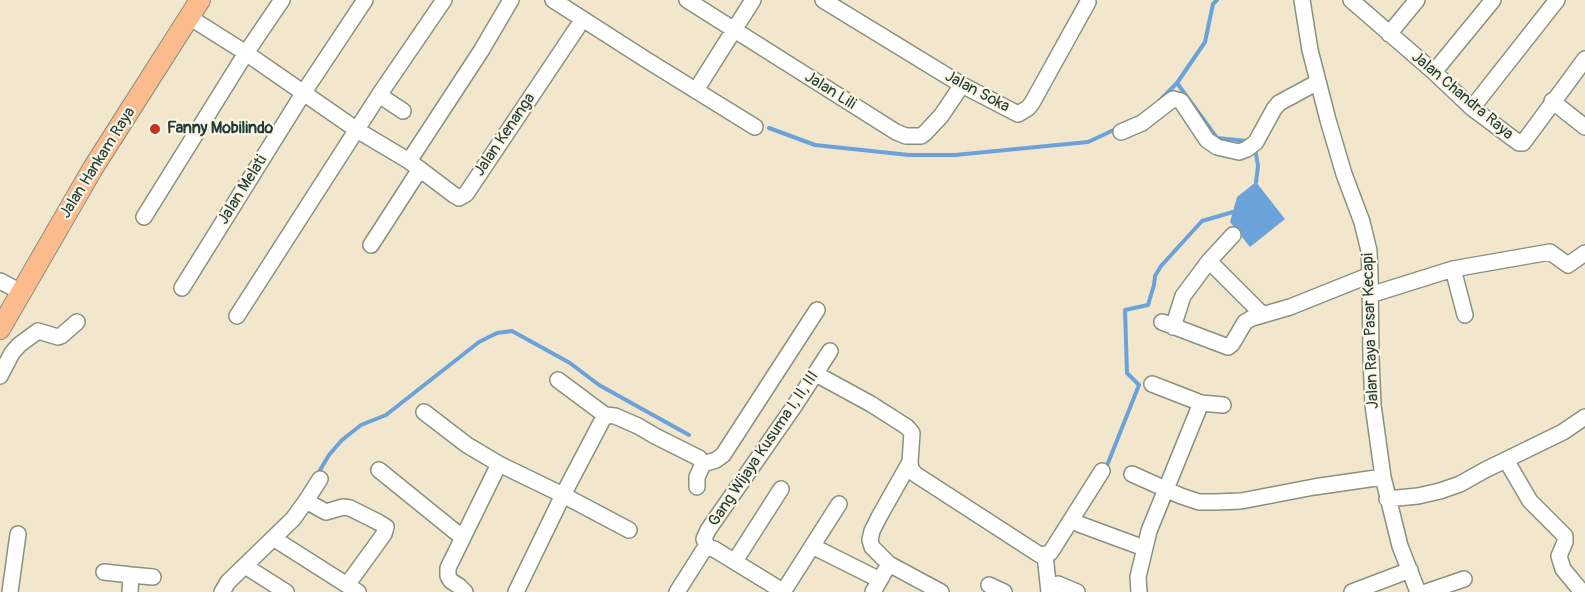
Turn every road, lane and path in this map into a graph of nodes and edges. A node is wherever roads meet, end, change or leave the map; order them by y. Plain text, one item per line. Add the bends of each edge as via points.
1 (200, 0) edge
2 (282, 0) edge
3 (365, 0) edge
4 (444, 0) edge
5 (511, 0) edge
6 (553, 0) edge
7 (687, 0) edge
8 (753, 0) edge
9 (823, 0) edge
10 (1302, 0) edge
11 (1351, 0) edge
12 (1417, 0) edge
13 (1493, 0) edge
14 (1557, 0) edge
15 (1088, 2) dead end
16 (189, 17) junction
17 (584, 19) junction
18 (734, 31) junction
19 (1389, 34) junction
20 (246, 53) junction
21 (1585, 59) edge
22 (1434, 72) junction
23 (1318, 82) junction
24 (962, 85) junction
25 (696, 90) junction
26 (304, 92) junction
27 (380, 95) junction
28 (1552, 101) junction
29 (1472, 108) junction
30 (403, 111) dead end
31 (1585, 127) edge
32 (755, 128) dead end
33 (357, 130) junction
34 (1120, 132) dead end
35 (415, 165) junction
36 (144, 217) dead end
37 (1233, 235) dead end
38 (371, 245) dead end
39 (1585, 254) edge
40 (1209, 261) junction
41 (1453, 269) junction
42 (1370, 275) junction
43 (0, 281) edge
44 (182, 288) dead end
45 (21, 292) junction
46 (1370, 295) junction
47 (817, 310) dead end
48 (1263, 314) junction
49 (1465, 315) dead end
50 (237, 316) dead end
51 (77, 322) dead end
52 (0, 329) edge
53 (830, 351) dead end
54 (816, 374) junction
55 (0, 376) edge
56 (558, 380) dead end
57 (1152, 384) dead end
58 (1201, 403) junction
59 (1223, 405) dead end
60 (424, 412) dead end
61 (605, 415) junction
62 (1585, 417) edge
63 (1506, 460) junction
64 (909, 462) junction
65 (499, 464) junction
66 (702, 464) junction
67 (379, 470) dead end
68 (1102, 471) dead end
69 (1132, 474) dead end
70 (1383, 477) junction
71 (320, 479) dead end
72 (697, 488) dead end
73 (781, 489) dead end
74 (1166, 489) junction
75 (563, 495) junction
76 (1387, 498) junction
77 (306, 501) junction
78 (839, 504) dead end
79 (1079, 524) dead end
80 (629, 530) dead end
81 (18, 534) dead end
82 (273, 538) junction
83 (463, 538) junction
84 (708, 548) junction
85 (1144, 548) junction
86 (818, 549) dead end
87 (1045, 555) junction
88 (735, 561) junction
89 (889, 564) junction
90 (245, 566) junction
91 (1410, 570) junction
92 (104, 572) dead end
93 (131, 575) junction
94 (153, 577) dead end
95 (1464, 579) dead end
96 (989, 585) dead end
97 (876, 586) edge
98 (353, 588) edge
99 (1054, 588) edge
100 (10, 592) edge
101 (130, 592) edge
102 (222, 592) edge
103 (285, 592) edge
104 (465, 592) edge
105 (516, 592) edge
106 (677, 592) edge
107 (783, 592) edge
108 (940, 592) edge
109 (1004, 592) edge
110 (1077, 592) edge
111 (1139, 592) edge
112 (1352, 592) edge
113 (1419, 592) edge
114 (1426, 592) edge
115 (1582, 592) edge

1 - 16 main road, Jalan Hankam Raya
2 - 20 street
3 - 26 street, Jalan Melati
4 - 27 street
5 - 35 street
6 - 17 street
7 - 18 street, Jalan Lili
8 - 18 street
9 - 24 street, Jalan Soka
10 - 23 street, Jalan Raya Pasar Kecapi
11 - 19 street, Jalan Chandra Raya
12 - 19 street
13 - 22 street
14 - 29 street
15 - 24 street, Jalan Soka via 1032,103 1023,112 1018,114
16 - 20 street
16 - 45 main road, Jalan Hankam Raya via 93,168
17 - 25 street
17 - 35 street, Jalan Kenanga via 464,196 454,195
18 - 24 street, Jalan Lili via 906,136 925,133
18 - 25 street
19 - 22 street, Jalan Chandra Raya
20 - 26 street
20 - 36 street
21 - 28 street, Jalan Chandra Raya
22 - 29 street, Jalan Chandra Raya
23 - 34 street via 1279,103 1252,146 1239,152 1217,147 1207,140 1181,101 1173,99 1142,123
23 - 42 street, Jalan Raya Pasar Kecapi via 1362,222
25 - 32 street
26 - 33 street
26 - 44 street, Jalan Melati
27 - 30 street
27 - 33 street
28 - 29 street, Jalan Chandra Raya via 1523,143
28 - 31 street
33 - 35 street
33 - 50 street
35 - 38 street
37 - 40 street
39 - 41 street via 1568,265 1550,252
40 - 48 street
40 - 48 street via 1167,325 1228,347 1245,322
41 - 46 street
41 - 49 street
42 - 46 street, Jalan Raya Pasar Kecapi
42 - 48 street
43 - 45 street
45 - 52 main road, Jalan Hankam Raya
46 - 70 street, Jalan Raya Pasar Kecapi via 1373,405
47 - 66 street via 723,455
51 - 55 street via 58,337 38,331 12,353
53 - 54 street, Gang Wijaya Kusuma I, II, III
54 - 64 street via 907,427 912,433
54 - 84 street, Gang Wijaya Kusuma I, II, III via 708,530 704,539
56 - 61 street
57 - 58 street
58 - 59 street
58 - 74 street
60 - 65 street
61 - 66 street via 638,426 699,458
61 - 75 street
62 - 63 street
63 - 76 street via 1440,491
63 - 115 street via 1530,501 1565,536 1559,556 1563,569
64 - 87 street via 915,474
64 - 89 street via 870,540
65 - 75 street
65 - 83 street
66 - 72 street
67 - 83 street
68 - 87 street via 1050,553
69 - 74 street
70 - 74 street via 1227,502 1199,502
70 - 76 street, Jalan Raya Pasar Kecapi
71 - 77 street
73 - 88 street
74 - 85 street
75 - 80 street
75 - 105 street
76 - 91 street, Jalan Raya Pasar Kecapi
77 - 82 street
77 - 98 street via 326,512 350,507 386,527
78 - 107 street
79 - 85 street
81 - 100 street
82 - 90 street
82 - 98 street
83 - 104 street via 448,576
84 - 88 street
84 - 106 street
85 - 111 street
86 - 97 street
87 - 99 street
88 - 107 street
89 - 97 street
89 - 108 street
90 - 102 street
90 - 103 street
91 - 112 street
91 - 113 street, Jalan Raya Pasar Kecapi
92 - 93 street
93 - 94 street
93 - 101 street
95 - 114 street
96 - 109 street
99 - 110 street

